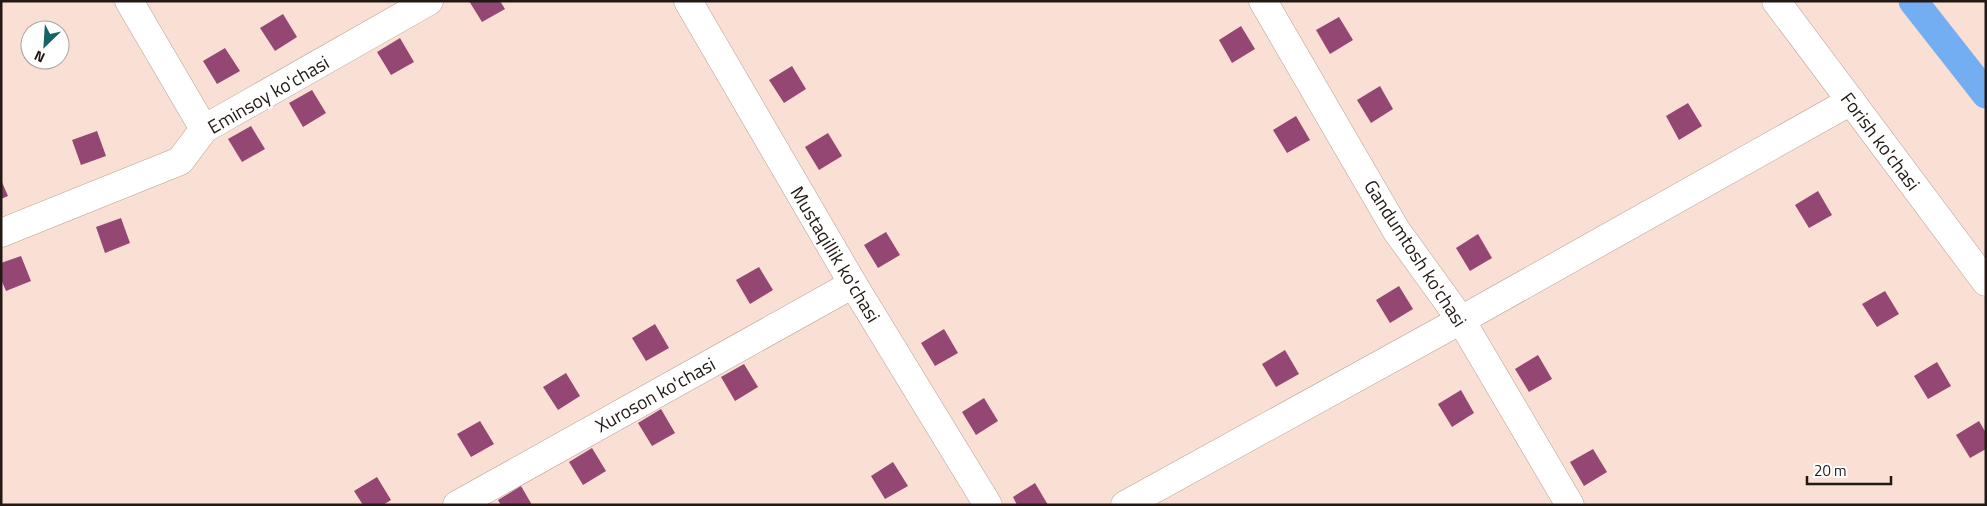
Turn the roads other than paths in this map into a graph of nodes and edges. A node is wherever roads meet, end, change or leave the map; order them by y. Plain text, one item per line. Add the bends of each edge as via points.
1 (129, 1) edge
2 (429, 1) edge
3 (688, 1) edge
4 (1263, 1) edge
5 (1776, 1) edge
6 (1851, 101) junction
7 (204, 129) junction
8 (1, 233) edge
9 (1986, 282) edge
10 (853, 284) junction
11 (1461, 320) junction
12 (457, 505) edge
13 (988, 505) edge
14 (1125, 505) edge
15 (1570, 505) edge

1 - 7 street
2 - 7 street, Eminsoy ko'chasi
3 - 10 street, Mustaqillik ko'chasi
4 - 11 street, Gandumtosh ko'chasi via 1396,230
5 - 6 street, Forish ko'chasi
6 - 9 street, Forish ko'chasi
6 - 11 street
7 - 8 street, Eminsoy ko'chasi via 180,161
10 - 12 street, Xuroson ko'chasi
10 - 13 street, Mustaqillik ko'chasi
11 - 14 street
11 - 15 street, Gandumtosh ko'chasi

